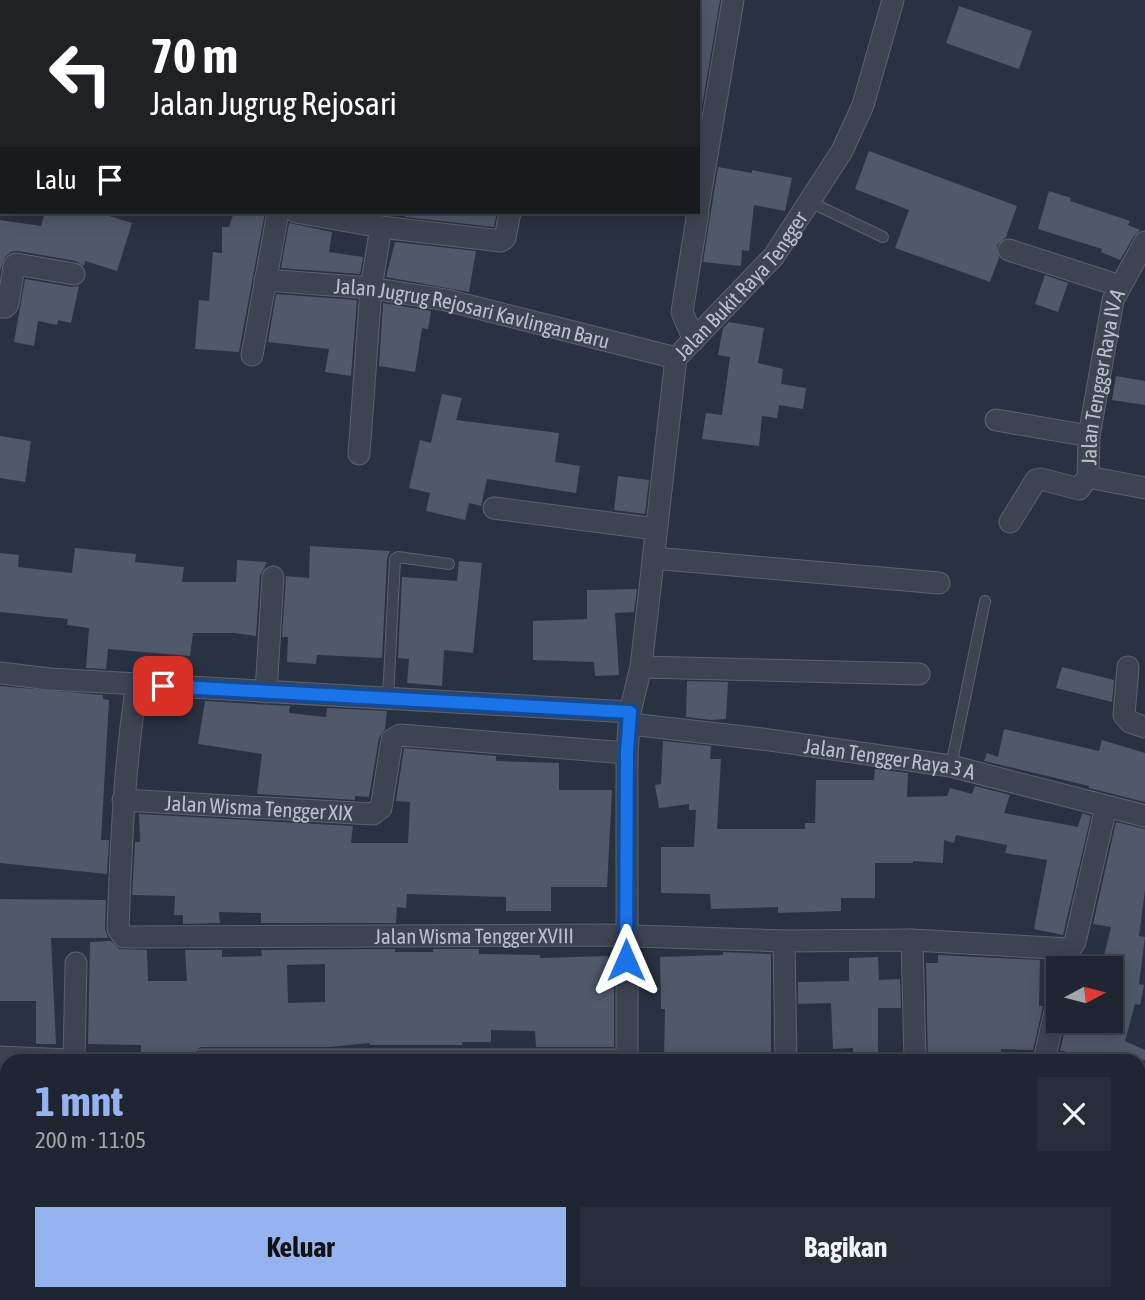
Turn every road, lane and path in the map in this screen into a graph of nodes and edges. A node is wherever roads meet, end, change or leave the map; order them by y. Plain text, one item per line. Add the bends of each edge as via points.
1 (733, 0) edge
2 (893, 0) edge
3 (700, 198) edge
4 (810, 202) junction
5 (278, 214) edge
6 (307, 214) edge
7 (510, 214) edge
8 (697, 214) edge
9 (381, 227) junction
10 (883, 237) dead end
11 (1145, 242) edge
12 (1009, 250) dead end
13 (74, 274) dead end
14 (265, 280) junction
15 (1120, 286) junction
16 (372, 288) junction
17 (0, 307) edge
18 (694, 340) junction
19 (252, 355) dead end
20 (676, 358) junction
21 (996, 420) dead end
22 (1089, 436) junction
23 (359, 454) dead end
24 (1088, 477) junction
25 (1145, 488) edge
26 (494, 508) dead end
27 (1010, 522) dead end
28 (656, 529) junction
29 (653, 558) junction
30 (449, 564) dead end
31 (273, 577) dead end
32 (939, 583) dead end
33 (985, 601) dead end
34 (641, 667) junction
35 (1128, 667) dead end
36 (0, 673) edge
37 (919, 674) dead end
38 (137, 684) junction
39 (266, 692) junction
40 (388, 698) junction
41 (630, 718) junction
42 (1145, 727) edge
43 (627, 752) junction
44 (951, 766) junction
45 (123, 800) junction
46 (1106, 807) junction
47 (1145, 816) edge
48 (626, 936) junction
49 (912, 940) junction
50 (784, 941) junction
51 (1051, 956) edge
52 (1069, 956) edge
53 (76, 964) dead end
54 (1050, 1033) edge
55 (74, 1054) edge
56 (627, 1054) edge
57 (786, 1054) edge
58 (915, 1054) edge
59 (1045, 1054) edge

1 - 3 street
2 - 4 street, Jalan Bukit Raya Tengger via 863,105
4 - 10 lane
4 - 18 street, Jalan Bukit Raya Tengger via 774,256
5 - 14 street
6 - 9 street
7 - 9 street via 503,240
8 - 18 street via 682,312
9 - 16 street
11 - 15 street, Jalan Tengger Raya IV A
12 - 15 street
13 - 17 street via 15,265 8,304
14 - 16 street, Jalan Jugrug Rejosari Kavlingan Baru
14 - 19 street
15 - 22 street, Jalan Tengger Raya IV A via 1113,300
16 - 20 street, Jalan Jugrug Rejosari Kavlingan Baru via 446,300
16 - 23 street
18 - 20 street, Jalan Bukit Raya Tengger
20 - 28 street, Jalan Bukit Raya Tengger
21 - 22 street
22 - 24 street, Jalan Tengger Raya IV A
24 - 25 street
24 - 27 street via 1079,489 1036,480
26 - 28 street
28 - 29 street, Jalan Bukit Raya Tengger
29 - 32 street
29 - 34 street, Jalan Bukit Raya Tengger
30 - 40 lane via 395,559
31 - 39 street
33 - 44 lane
34 - 37 street
34 - 41 street, Jalan Bukit Raya Tengger
35 - 42 street via 1124,715 1129,722
36 - 38 street, Jalan Tengger Raya 3 A
38 - 39 street, Jalan Tengger Raya 3 A
38 - 45 street
39 - 40 street, Jalan Tengger Raya 3 A
40 - 41 street, Jalan Tengger Raya 3 A
41 - 43 street, Jalan Bukit Raya Tengger
41 - 44 street, Jalan Tengger Raya 3 A
43 - 45 street, Jalan Wisma Tengger XIX via 400,735 392,740 381,808 373,814
43 - 48 street, Jalan Bukit Raya Tengger
44 - 46 street, Jalan Tengger Raya 3 A
45 - 48 street, Jalan Wisma Tengger XVIII via 118,929 128,937
46 - 47 street, Jalan Tengger Raya 3 A
46 - 52 street
48 - 50 street, Jalan Wisma Tengger XVIII
48 - 56 street, Jalan Bukit Raya Tengger
49 - 50 street, Jalan Wisma Tengger XVIII
49 - 51 street, Jalan Wisma Tengger XVIII
49 - 58 street
50 - 57 street
53 - 55 street
54 - 59 street

